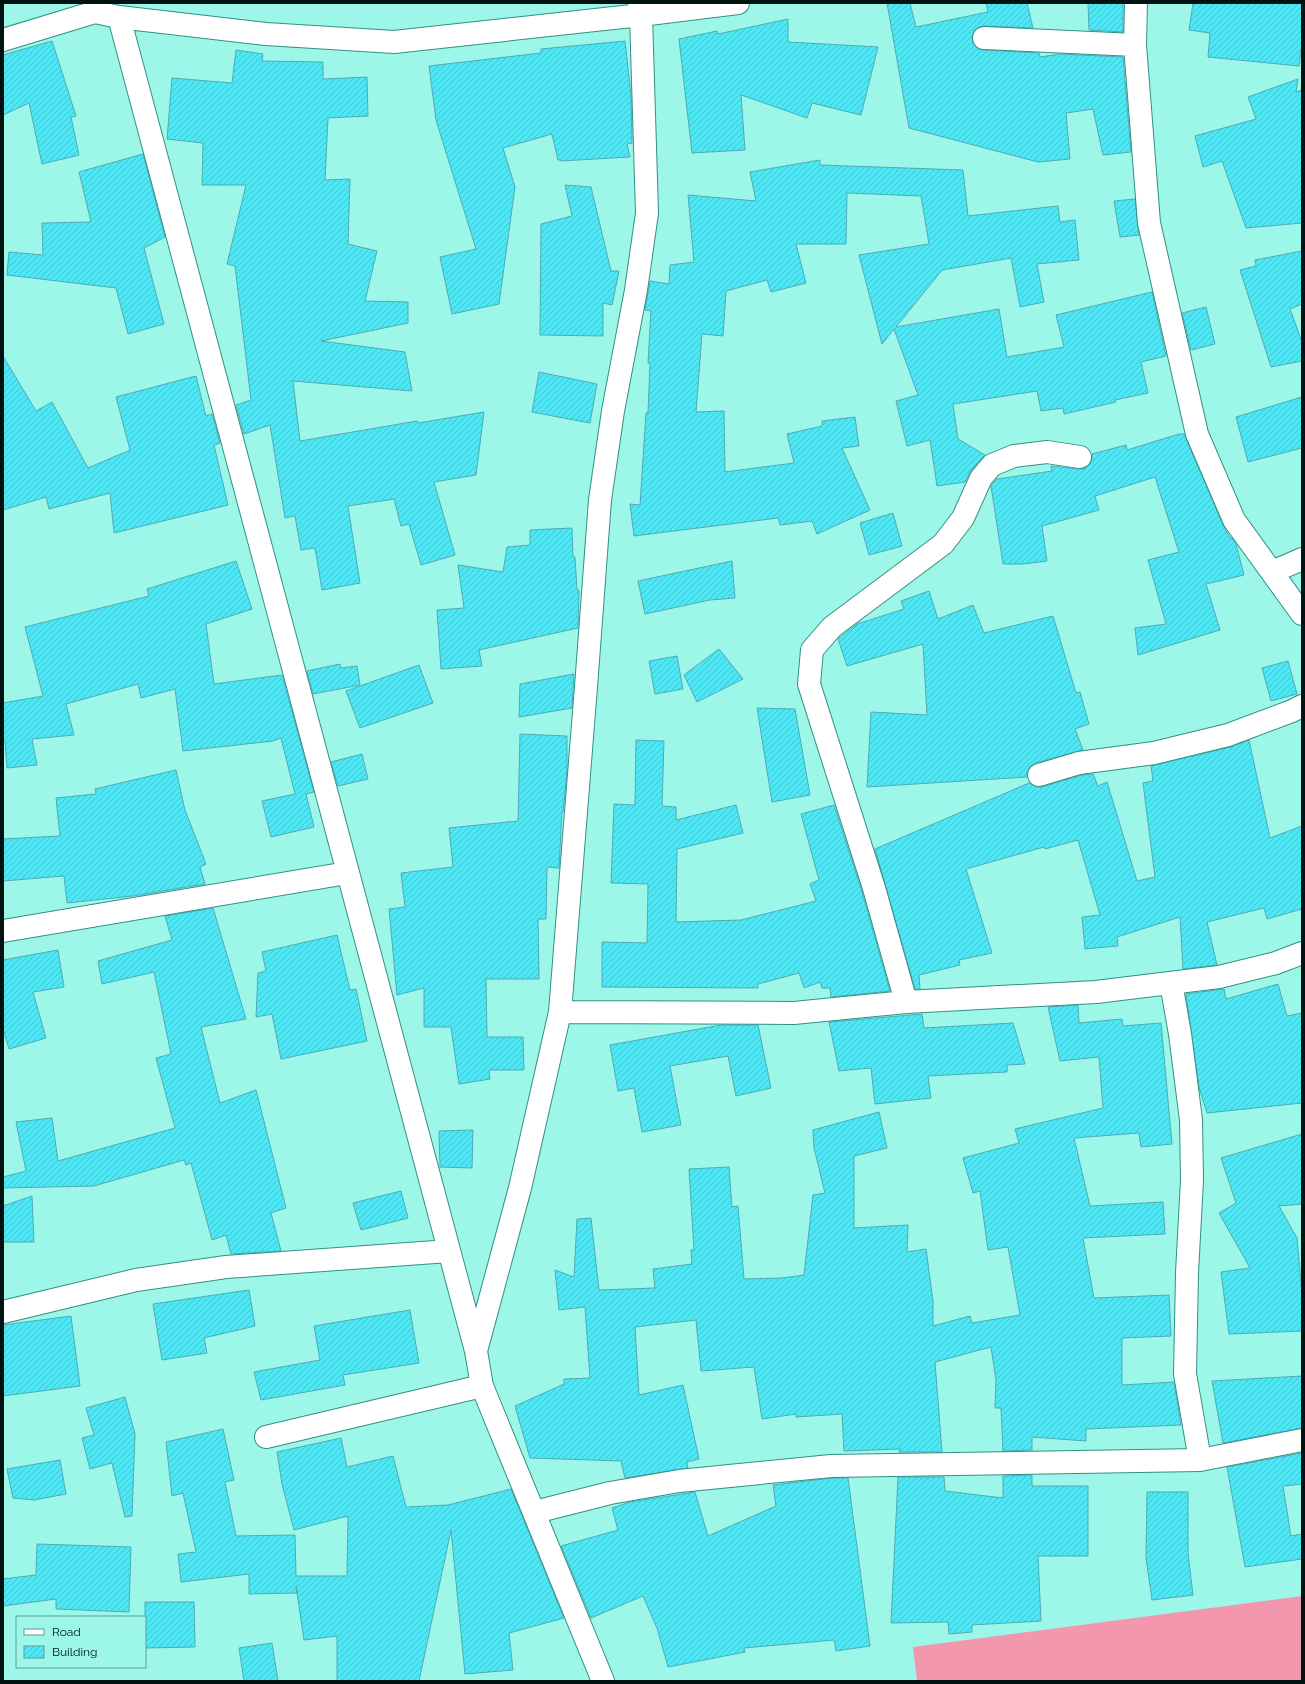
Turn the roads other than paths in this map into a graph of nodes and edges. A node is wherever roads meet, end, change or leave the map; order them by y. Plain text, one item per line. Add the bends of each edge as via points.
1 (738, 3) edge
2 (1136, 3) edge
3 (95, 7) edge
4 (640, 9) edge
5 (120, 17) junction
6 (984, 38) dead end
7 (3, 40) edge
8 (1135, 45) junction
9 (1080, 457) dead end
10 (1302, 559) edge
11 (1272, 572) junction
12 (1302, 614) edge
13 (1302, 706) edge
14 (1039, 775) dead end
15 (347, 872) junction
16 (3, 931) edge
17 (1302, 953) edge
18 (1171, 984) junction
19 (906, 1002) junction
20 (560, 1012) junction
21 (449, 1251) junction
22 (3, 1312) edge
23 (476, 1351) junction
24 (482, 1386) junction
25 (266, 1437) dead end
26 (1302, 1440) edge
27 (1200, 1460) junction
28 (535, 1512) junction
29 (603, 1681) edge

1 - 4 street
2 - 8 street
3 - 5 street
3 - 7 street
4 - 5 street via 394,42 266,34
4 - 20 street via 647,213 600,500
5 - 15 street
6 - 8 street
8 - 11 street via 1149,223 1197,434 1234,520
9 - 19 street via 1047,452 1014,456 992,465 981,478 964,518 943,544 832,627 812,650 809,684 874,888
10 - 11 street
11 - 12 street
13 - 14 street via 1228,735 1154,753 1079,763
15 - 16 street
15 - 21 street
17 - 18 street via 1276,963 1219,977
18 - 19 street via 1096,992
18 - 27 street via 1191,1120 1192,1180 1185,1374
19 - 20 street via 794,1013
20 - 23 street via 520,1188
21 - 22 street via 218,1268 136,1280
21 - 23 street
23 - 24 street
24 - 25 street
24 - 28 street
26 - 27 street
27 - 28 street via 831,1466 679,1480 610,1493
28 - 29 street

